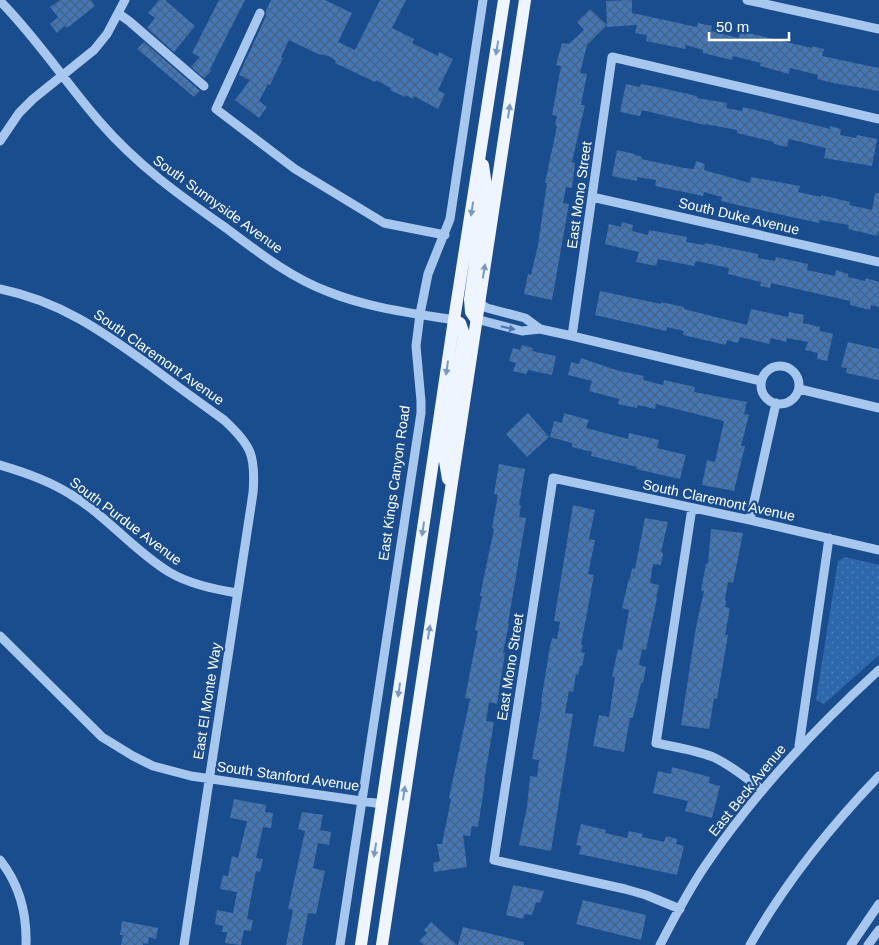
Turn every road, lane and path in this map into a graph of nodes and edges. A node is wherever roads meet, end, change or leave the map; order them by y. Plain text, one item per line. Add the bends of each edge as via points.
1 (125, 0) edge
2 (483, 0) edge
3 (504, 0) edge
4 (525, 0) edge
5 (747, 0) edge
6 (0, 1) edge
7 (260, 13) dead end
8 (119, 14) junction
9 (879, 29) edge
10 (63, 75) junction
11 (204, 86) dead end
12 (879, 119) edge
13 (0, 141) edge
14 (481, 153) junction
15 (592, 197) junction
16 (445, 235) junction
17 (879, 262) edge
18 (0, 289) edge
19 (479, 303) junction
20 (420, 314) junction
21 (476, 319) junction
22 (454, 320) junction
23 (540, 329) junction
24 (572, 336) junction
25 (761, 381) junction
26 (799, 389) junction
27 (776, 403) junction
28 (879, 408) edge
29 (253, 462) joint
30 (0, 465) edge
31 (552, 478) joint
32 (450, 492) junction
33 (692, 508) junction
34 (750, 520) junction
35 (829, 538) junction
36 (879, 550) edge
37 (238, 593) junction
38 (0, 636) edge
39 (879, 670) edge
40 (799, 746) junction
41 (879, 776) edge
42 (209, 778) junction
43 (762, 790) junction
44 (362, 801) junction
45 (382, 804) junction
46 (0, 860) edge
47 (879, 904) edge
48 (680, 909) junction
49 (366, 912) junction
50 (879, 930) edge
51 (858, 935) junction
52 (870, 944) edge
53 (26, 945) edge
54 (184, 945) edge
55 (340, 945) edge
56 (361, 945) edge
57 (369, 945) edge
58 (382, 945) edge
59 (660, 945) edge
60 (750, 945) edge
61 (851, 945) edge

1 - 8 street
2 - 16 street, East Kings Canyon Road
3 -> 14 main road
19 -> 4 main road
5 - 9 street
6 - 10 street, South Sunnyside Avenue
7 - 16 street via 216,109 294,169 384,223
8 - 10 street via 94,50
8 - 11 street
10 - 13 street via 19,113
10 - 20 street, South Sunnyside Avenue via 98,120 158,180 271,261 328,292
12 - 15 street, East Mono Street via 612,57
14 - 21 main road via 486,186 470,299 471,312
14 -> 22 main road
15 - 17 street, South Duke Avenue
15 - 24 street, East Mono Street
16 - 20 street, East Kings Canyon Road via 428,274
18 - 29 street, South Claremont Avenue via 59,308 110,337 224,420 248,446
19 - 21 main road
19 - 23 street via 525,318
20 - 22 street, South Sunnyside Avenue
20 - 44 street, East Kings Canyon Road via 416,346 421,413
21 -> 23 street via 522,331
21 - 32 main road
22 - 32 main road via 460,324 464,335 445,461
22 -> 45 main road
23 - 24 street
24 - 25 street
25 - 26 street via 769,369 782,366 797,376
25 - 27 street via 763,394
26 - 27 street via 792,400
26 - 28 street
27 - 34 street
29 - 37 street, East El Monte Way via 254,493
30 - 37 street, South Purdue Avenue via 47,481 70,494 170,572 205,587
31 - 33 street, South Claremont Avenue
31 - 48 street, East Mono Street via 494,860 625,889
58 -> 32 main road
33 - 34 street, South Claremont Avenue
33 - 43 street via 656,743 694,750 714,758
34 - 35 street, South Claremont Avenue
35 - 36 street, South Claremont Avenue
35 - 40 street
37 - 42 street, East El Monte Way
38 - 42 street, South Stanford Avenue via 110,742 153,766
39 - 40 street, East Beck Avenue
40 - 43 street, East Beck Avenue
41 - 60 street via 826,835 784,890
42 - 44 street, South Stanford Avenue
42 - 54 street, East El Monte Way
43 - 48 street, East Beck Avenue via 718,847
44 - 45 street, South Stanford Avenue
44 - 55 street, East Kings Canyon Road
45 -> 49 main road
46 - 53 street via 21,896 27,924
47 - 51 street
48 - 59 street, East Beck Avenue
49 - 56 main road
49 - 57 main road
50 - 52 street
51 - 52 street
51 - 61 street

